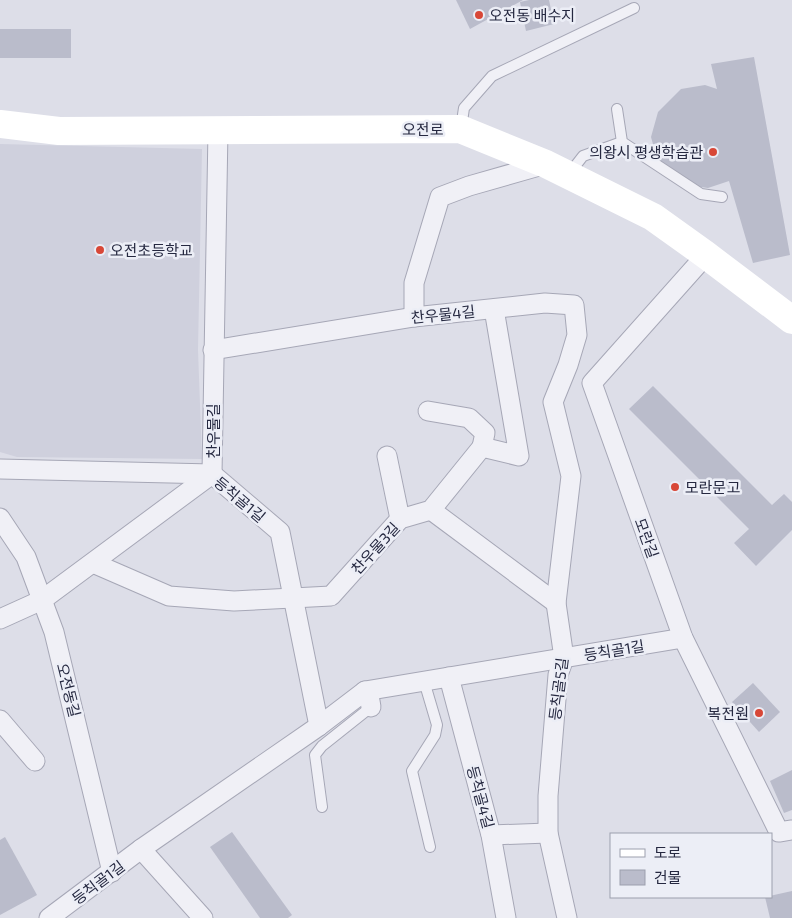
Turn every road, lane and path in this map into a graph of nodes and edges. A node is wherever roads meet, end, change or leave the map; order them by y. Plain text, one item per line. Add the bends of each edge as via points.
1 (634, 8) dead end
2 (617, 109) dead end
3 (0, 124) edge
4 (460, 129) junction
5 (218, 130) junction
6 (622, 142) junction
7 (557, 170) junction
8 (722, 197) dead end
9 (706, 255) junction
10 (494, 308) junction
11 (414, 317) junction
12 (792, 320) edge
13 (213, 350) junction
14 (553, 402) joint
15 (428, 411) dead end
16 (482, 447) junction
17 (387, 456) dead end
18 (0, 469) edge
19 (212, 474) junction
20 (431, 510) junction
21 (0, 518) edge
22 (400, 519) junction
23 (93, 563) junction
24 (293, 598) junction
25 (42, 600) junction
26 (556, 603) junction
27 (0, 619) edge
28 (683, 638) junction
29 (564, 658) junction
30 (449, 677) junction
31 (424, 681) junction
32 (368, 699) junction
33 (0, 720) edge
34 (319, 726) junction
35 (34, 761) dead end
36 (322, 807) dead end
37 (792, 830) edge
38 (548, 833) junction
39 (491, 835) junction
40 (430, 848) dead end
41 (141, 849) junction
42 (112, 872) junction
43 (505, 917) edge
44 (48, 918) edge
45 (203, 918) edge
46 (567, 918) edge

1 - 4 lane via 492,76 464,108
2 - 6 lane
3 - 5 street, 오전로 via 59,131
4 - 5 street, 오전로
4 - 7 street, 오전로
5 - 13 street, 찬우물길
6 - 7 lane via 582,156
6 - 8 lane via 701,194
7 - 9 street, 오전로 via 653,217
7 - 11 street via 469,186 440,197 414,282
9 - 12 street, 오전로
9 - 28 street, 모란길 via 592,383
10 - 11 street, 찬우물4길
10 - 14 street, 찬우물4길 via 545,303 574,305 577,335
10 - 16 street via 519,456
11 - 13 street, 찬우물4길
13 - 19 street, 찬우물길
14 - 26 street, 등칙골5길 via 571,476
15 - 16 street via 469,418 484,433
16 - 20 street
17 - 22 street
18 - 19 street, 등칙골1길
19 - 23 street, 찬우물길
19 - 24 street, 등칙골1길 via 280,532
20 - 22 street, 찬우물3길
20 - 26 street
21 - 25 street, 오전동길 via 26,557
22 - 24 street, 찬우물3길 via 331,596
23 - 24 street, 찬우물3길 via 169,596 234,601
23 - 25 street, 찬우물길
24 - 34 street, 등칙골1길
25 - 27 street, 찬우물길
25 - 42 street, 오전동길 via 54,632
26 - 29 street, 등칙골5길
28 - 29 street, 등칙골1길
28 - 37 street, 모란길 via 779,832
29 - 30 street, 등칙골1길
29 - 38 street, 등칙골5길 via 557,684
30 - 31 street, 등칙골1길
30 - 39 street, 등칙골4길
31 - 32 street, 등칙골1길
31 - 40 lane via 437,725 412,771
32 - 34 street, 등칙골1길
32 - 36 lane via 315,755
33 - 35 street
34 - 41 street, 등칙골1길
38 - 39 street
38 - 46 street, 등칙골5길
39 - 43 street, 등칙골4길
41 - 42 street, 등칙골1길
41 - 45 street
42 - 44 street, 등칙골1길

